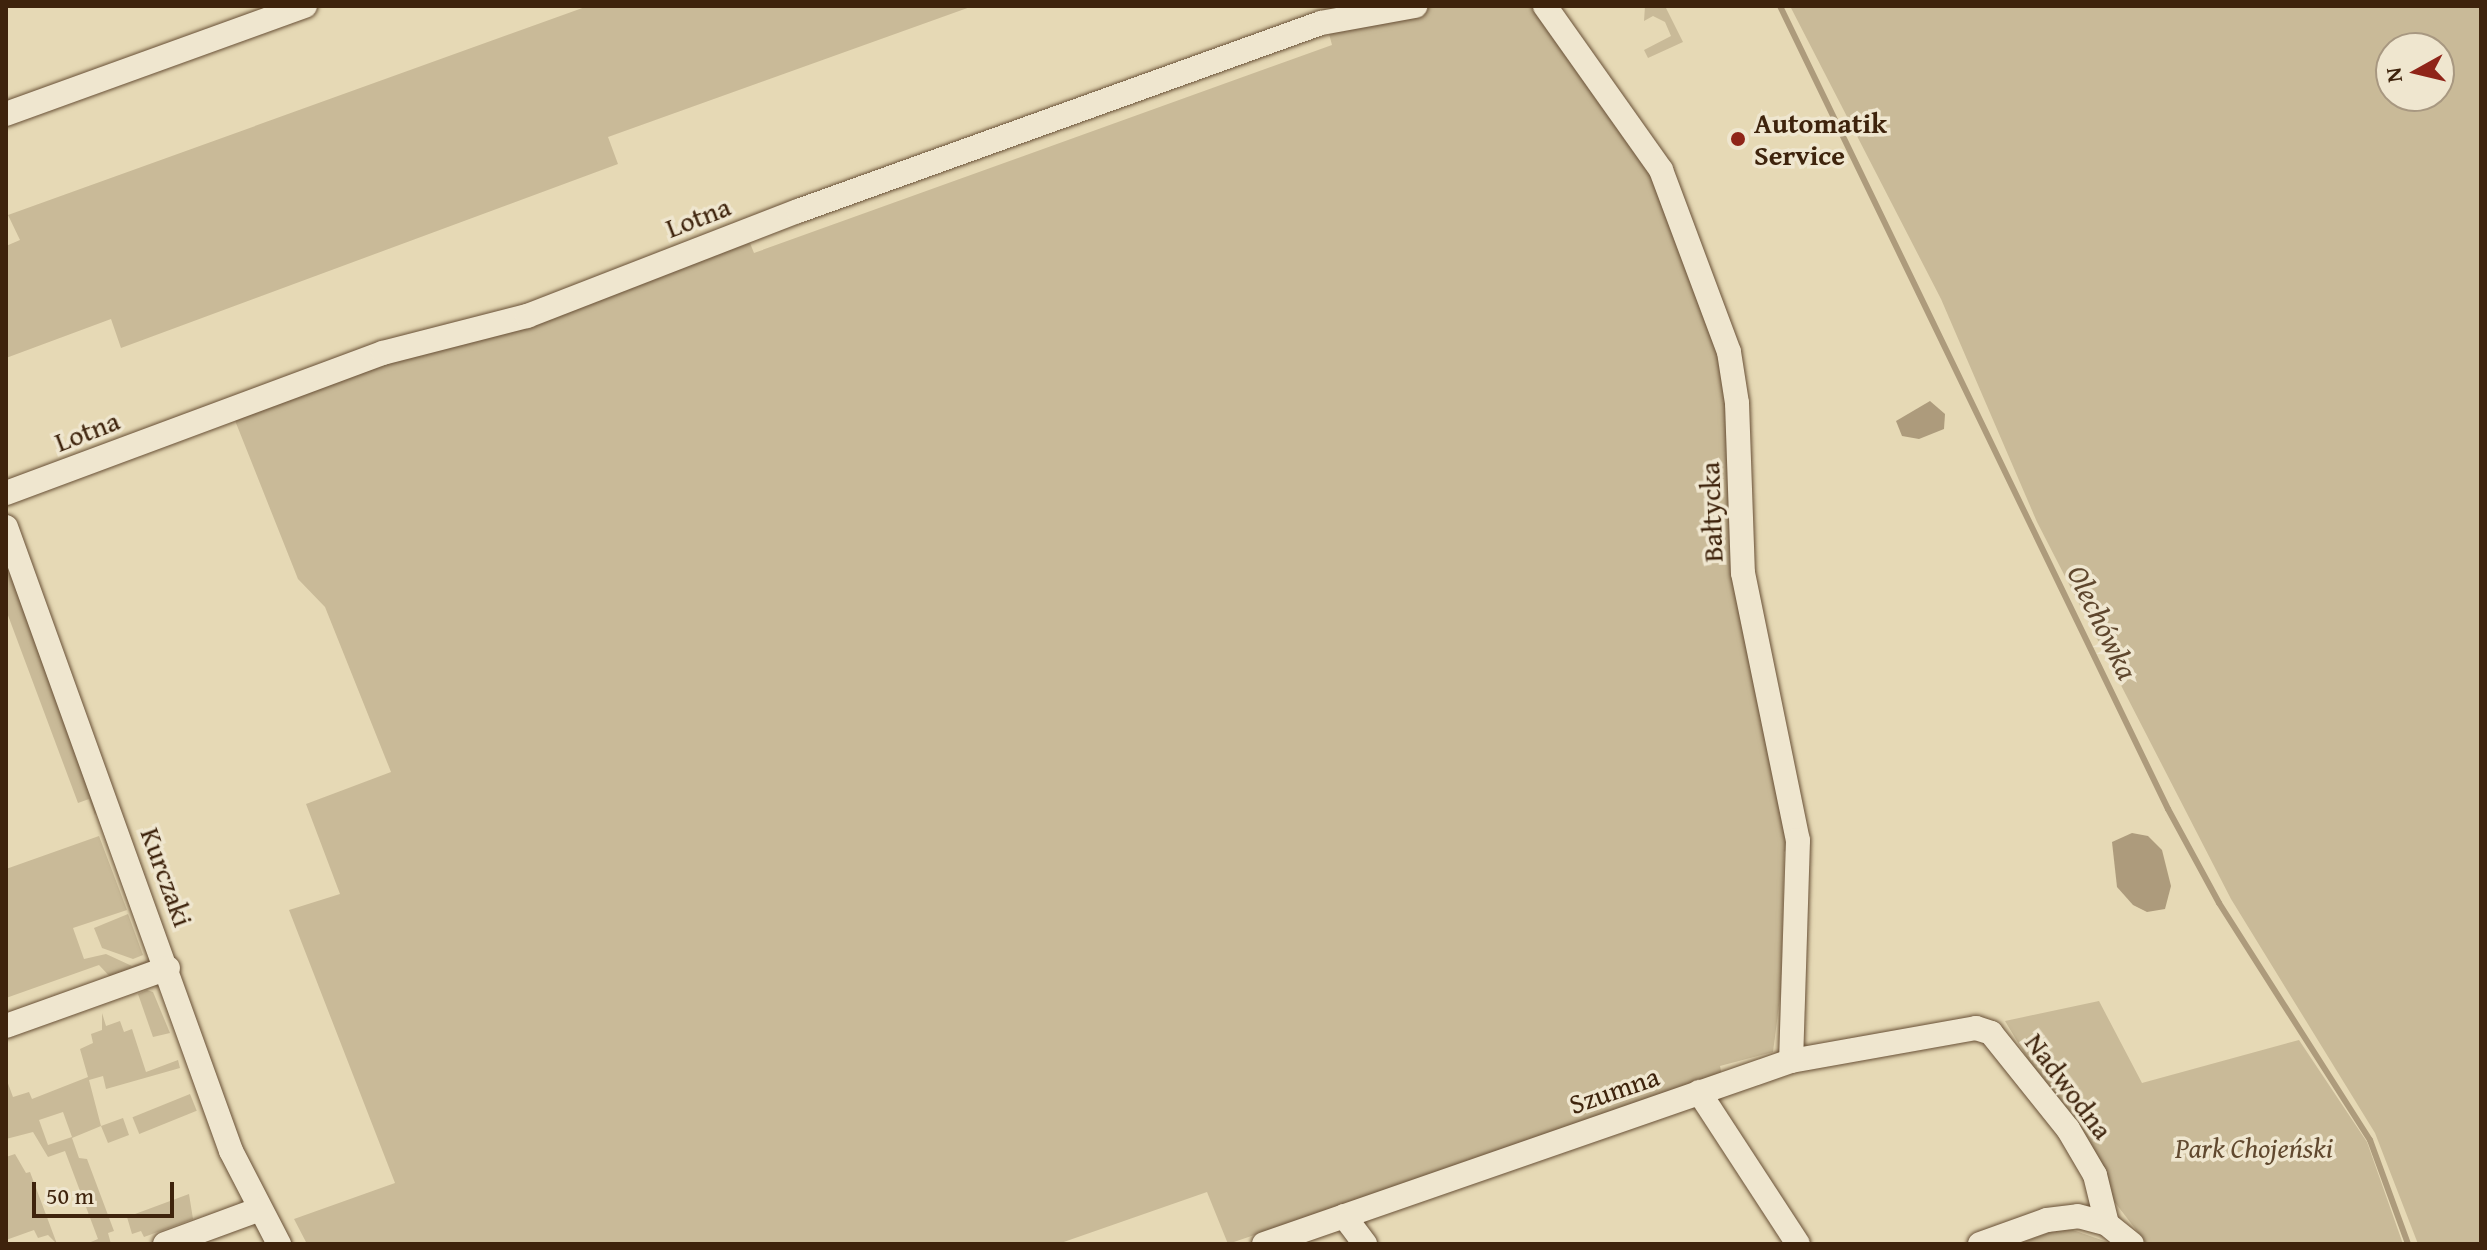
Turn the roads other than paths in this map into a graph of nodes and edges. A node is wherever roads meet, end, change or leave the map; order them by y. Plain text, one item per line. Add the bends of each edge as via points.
1 (305, 6) edge
2 (1415, 6) edge
3 (1545, 6) edge
4 (6, 114) edge
5 (6, 493) edge
6 (6, 527) edge
7 (168, 968) junction
8 (6, 1026) edge
9 (1991, 1033) joint
10 (1791, 1061) junction
11 (1699, 1092) junction
12 (260, 1209) junction
13 (1344, 1216) junction
14 (2107, 1224) junction
15 (165, 1244) edge
16 (279, 1244) edge
17 (1264, 1244) edge
18 (1365, 1244) edge
19 (1798, 1244) edge
20 (1980, 1244) edge
21 (2132, 1244) edge

1 - 4 street
2 - 5 street, Lotna via 1321,23 798,211 537,313 372,357
3 - 10 street, Bałtycka via 1661,170 1729,352 1737,403 1743,573 1798,840
6 - 7 street, Kurczaki
7 - 8 street
7 - 12 street, Kurczaki via 226,1138
9 - 10 street, Szumna via 1970,1028
9 - 14 street, Nadwodna via 2091,1166
10 - 11 street, Szumna
11 - 13 street, Szumna
11 - 19 street
12 - 15 street
12 - 16 street, Kurczaki
13 - 17 street, Szumna
13 - 18 street
14 - 20 street via 2058,1217
14 - 21 street

